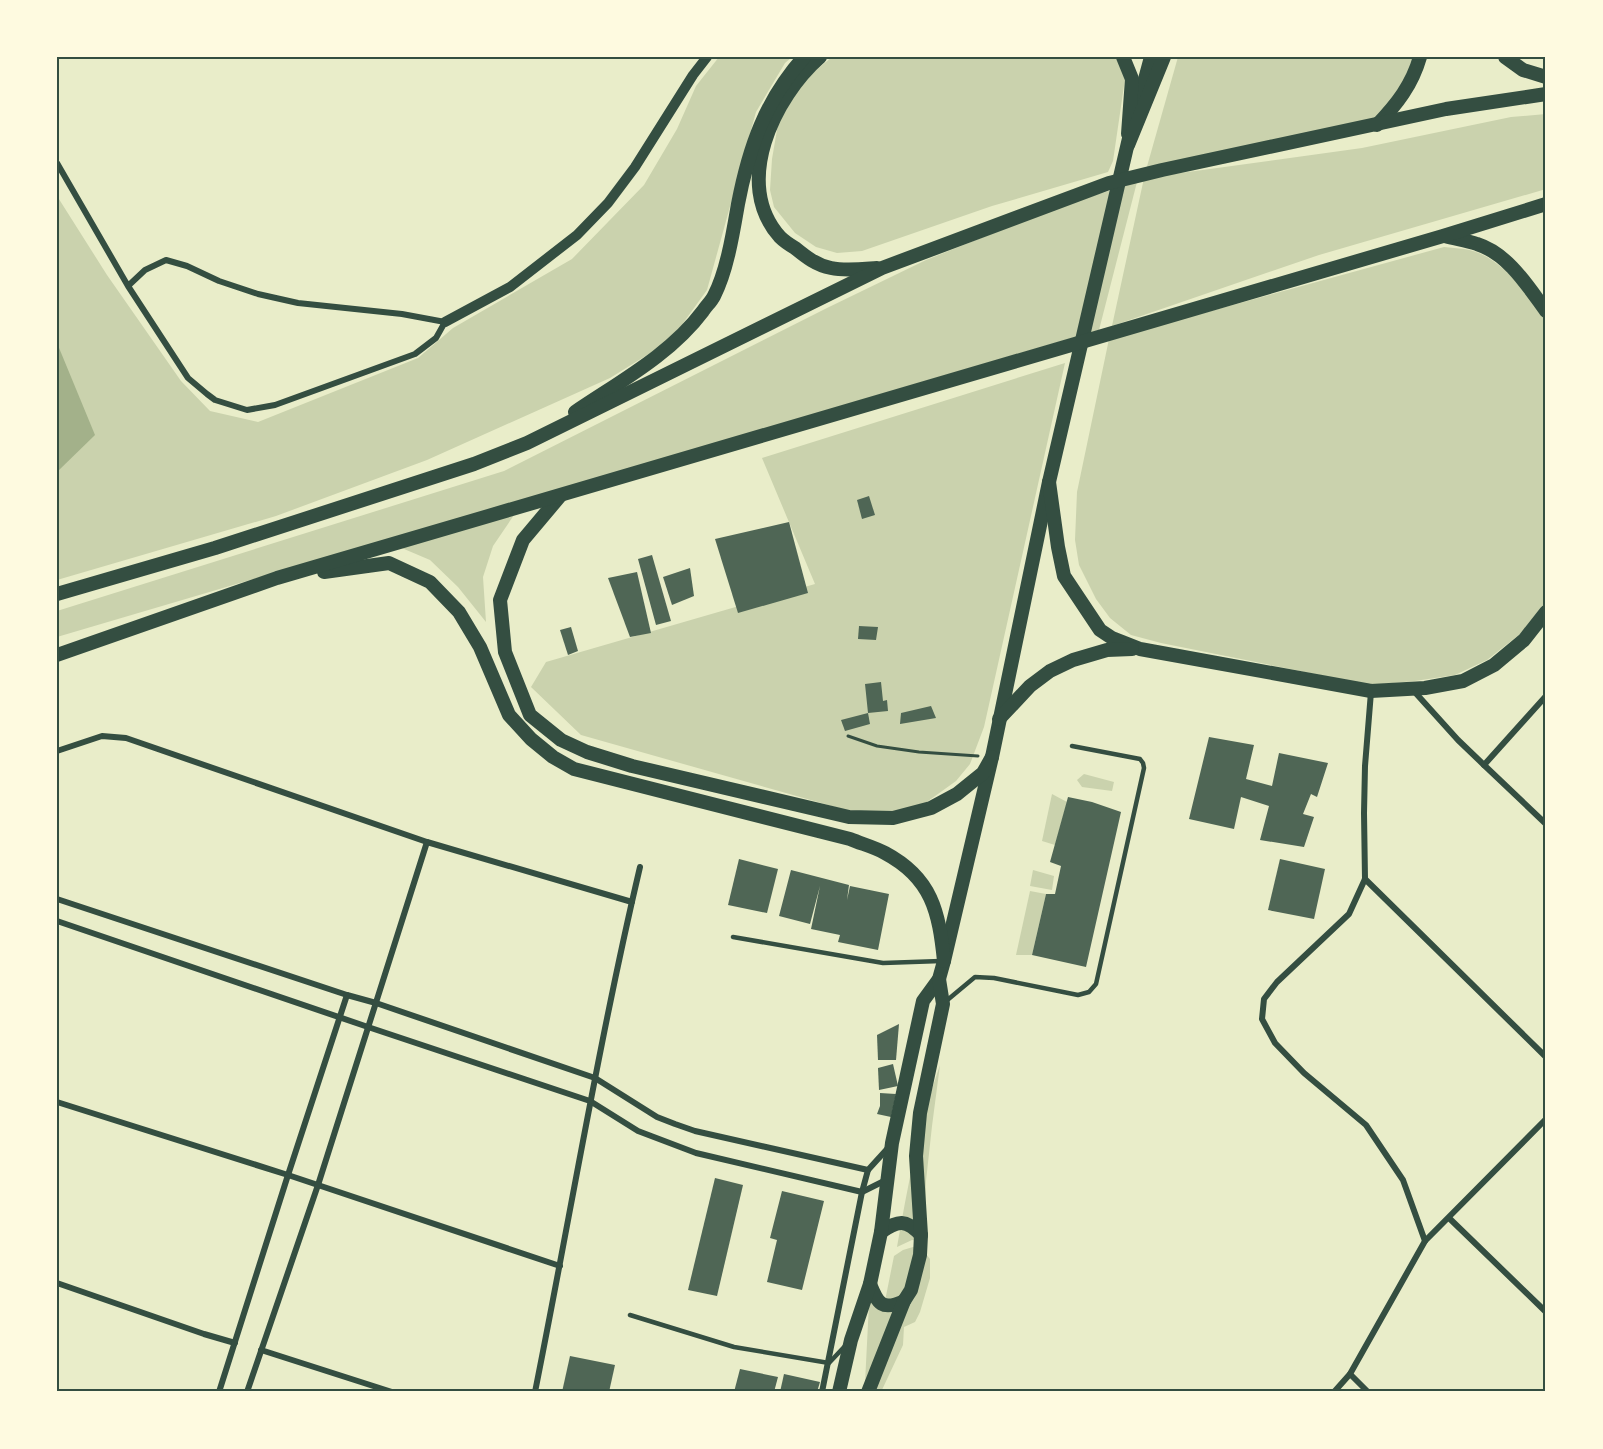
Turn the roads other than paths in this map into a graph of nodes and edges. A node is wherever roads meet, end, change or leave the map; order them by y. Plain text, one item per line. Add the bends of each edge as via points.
1 (707, 57) edge
2 (804, 57) edge
3 (820, 57) edge
4 (1123, 57) edge
5 (1151, 57) edge
6 (1164, 57) edge
7 (1420, 57) edge
8 (1505, 57) edge
9 (1546, 77) edge
10 (1546, 94) edge
11 (1377, 125) junction
12 (1128, 145) junction
13 (57, 163) edge
14 (1546, 204) edge
15 (1443, 236) junction
16 (882, 268) junction
17 (128, 286) junction
18 (1546, 311) edge
19 (445, 322) junction
20 (527, 443) junction
21 (1049, 482) junction
22 (560, 495) junction
23 (277, 578) junction
24 (57, 594) edge
25 (1546, 612) edge
26 (1140, 648) junction
27 (57, 655) edge
28 (1411, 688) junction
29 (1371, 691) junction
30 (1546, 696) edge
31 (999, 719) junction
32 (1072, 746) dead end
33 (57, 751) edge
34 (992, 757) junction
35 (1484, 765) junction
36 (1546, 824) edge
37 (427, 842) junction
38 (640, 867) dead end
39 (1365, 879) junction
40 (57, 899) edge
41 (632, 902) junction
42 (57, 921) edge
43 (733, 937) dead end
44 (944, 961) junction
45 (939, 979) junction
46 (347, 995) junction
47 (376, 1003) junction
48 (943, 1004) junction
49 (340, 1017) junction
50 (368, 1027) junction
51 (1546, 1057) edge
52 (595, 1078) junction
53 (590, 1101) junction
54 (57, 1102) edge
55 (1546, 1119) edge
56 (892, 1143) junction
57 (868, 1170) junction
58 (288, 1175) junction
59 (888, 1179) junction
60 (318, 1185) junction
61 (862, 1192) junction
62 (1449, 1218) junction
63 (881, 1232) junction
64 (921, 1235) junction
65 (1425, 1241) junction
66 (560, 1266) junction
67 (57, 1283) edge
68 (870, 1284) junction
69 (904, 1301) junction
70 (1546, 1312) edge
71 (630, 1315) dead end
72 (851, 1340) junction
73 (235, 1342) junction
74 (261, 1350) junction
75 (829, 1363) junction
76 (1350, 1374) junction
77 (219, 1392) edge
78 (247, 1392) edge
79 (392, 1392) edge
80 (535, 1392) edge
81 (822, 1392) edge
82 (839, 1392) edge
83 (868, 1392) edge
84 (1334, 1392) edge
85 (1368, 1392) edge

1 - 19 street via 635,167 577,235 510,287
2 - 20 main road via 788,75 759,125 732,241 714,297 690,328 652,360
3 - 16 main road via 793,84 764,143 759,186 762,200 768,220 781,238 815,263 833,269
4 - 12 main road via 1132,79
5 - 12 main road
6 - 12 main road
7 - 11 main road via 1398,102
8 - 9 main road via 1523,70
10 - 11 main road via 1446,109
11 - 16 main road via 1109,183
12 - 21 main road
13 - 17 street
14 - 15 main road
15 - 18 main road via 1477,244 1503,258
15 - 22 main road
16 - 20 main road
17 - 19 street via 145,270 166,260 249,291 298,303
17 - 19 street via 188,378 215,400 247,410 275,405 415,354 436,338
20 - 24 main road via 474,464 226,544
21 - 26 main road via 1064,576 1100,630
21 - 31 main road
22 - 23 main road
22 - 34 main road via 523,540 500,600 505,652 530,715 561,740 632,766 849,817 893,818 931,808 983,773
23 - 27 main road
23 - 44 main road via 389,563 430,582 459,612 480,647 509,715 553,757 574,769 850,839 885,853 911,871 924,886 940,926
25 - 28 main road via 1524,640 1494,665 1463,681
26 - 29 main road
26 - 31 main road via 1107,650 1050,671
28 - 29 main road
28 - 35 street
29 - 39 street
30 - 35 street
31 - 34 main road
32 - 48 lane via 1140,759 1144,768 1096,984 1089,992 1078,995 975,977
33 - 37 street via 102,736 126,738
34 - 44 main road
35 - 36 street
37 - 41 street
37 - 47 street
38 - 41 street
39 - 51 street
39 - 65 street via 1349,914 1264,999 1262,1019 1275,1043 1304,1073 1366,1125 1403,1180
40 - 46 street
41 - 52 street
42 - 49 street
43 - 44 lane via 883,963
44 - 45 main road
45 - 48 main road
45 - 56 main road via 923,1001
46 - 47 street
46 - 49 street
47 - 50 street
47 - 52 street
48 - 64 main road via 918,1134
49 - 50 street
49 - 58 street
50 - 53 street
50 - 60 street
52 - 53 street
52 - 57 street via 657,1117 695,1131
53 - 61 street via 638,1131 696,1153
53 - 66 street
54 - 58 street
55 - 62 street
56 - 57 street
56 - 59 main road
57 - 61 street
58 - 60 street
58 - 73 street
59 - 61 street
59 - 63 main road
60 - 66 street
60 - 74 street
61 - 75 street
62 - 65 street
62 - 70 street
63 - 64 main road via 901,1222
63 - 68 main road
64 - 69 main road via 918,1266
65 - 76 street
66 - 80 street
67 - 73 street
68 - 69 main road via 883,1306
68 - 72 main road
69 - 83 main road
71 - 75 lane via 734,1347
72 - 75 lane
72 - 82 main road
73 - 77 street
74 - 78 street
74 - 79 street
75 - 81 street
76 - 84 street
76 - 85 street

